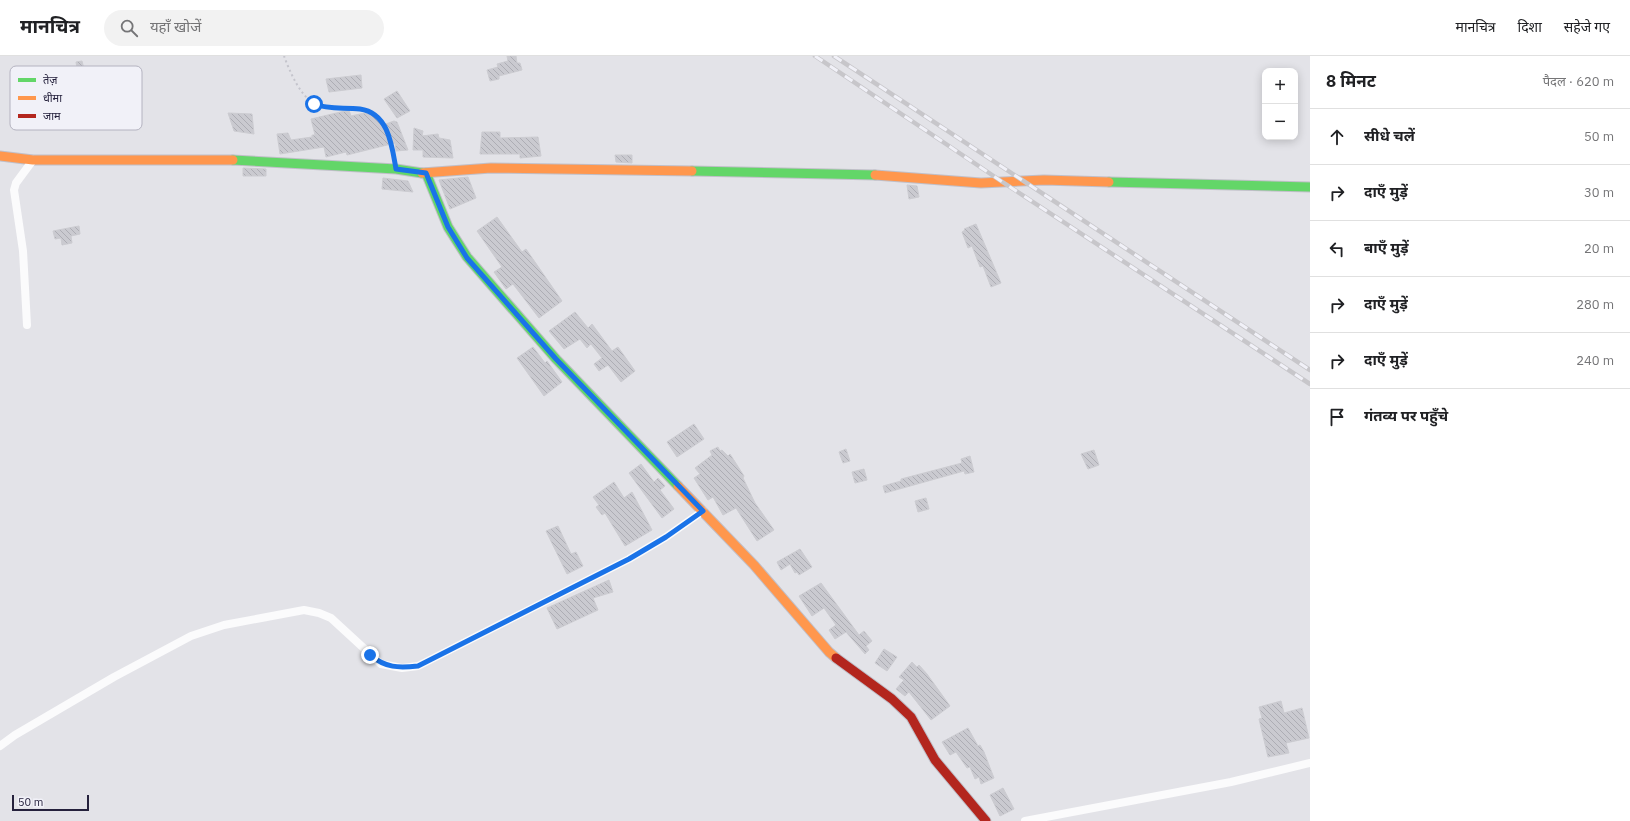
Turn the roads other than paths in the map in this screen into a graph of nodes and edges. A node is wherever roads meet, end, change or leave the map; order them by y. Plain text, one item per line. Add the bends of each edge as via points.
1 (0, 156) edge
2 (33, 160) junction
3 (426, 173) junction
4 (1310, 187) edge
5 (27, 325) dead end
6 (703, 511) junction
7 (0, 746) edge
8 (1310, 763) edge
9 (986, 821) edge
10 (1025, 821) edge

1 - 2 street
2 - 3 street via 215,159 396,169
2 - 5 street via 16,183 14,190 23,251
3 - 4 street via 491,168 755,172 872,175 981,184 1044,180
3 - 6 street via 448,227 467,258 556,359
6 - 7 street via 629,559 418,666 402,668 381,664 331,618 319,613 304,610 224,625 191,636 14,735
6 - 9 street via 754,565 829,652 892,699 911,717 935,760
8 - 10 street via 1231,782

